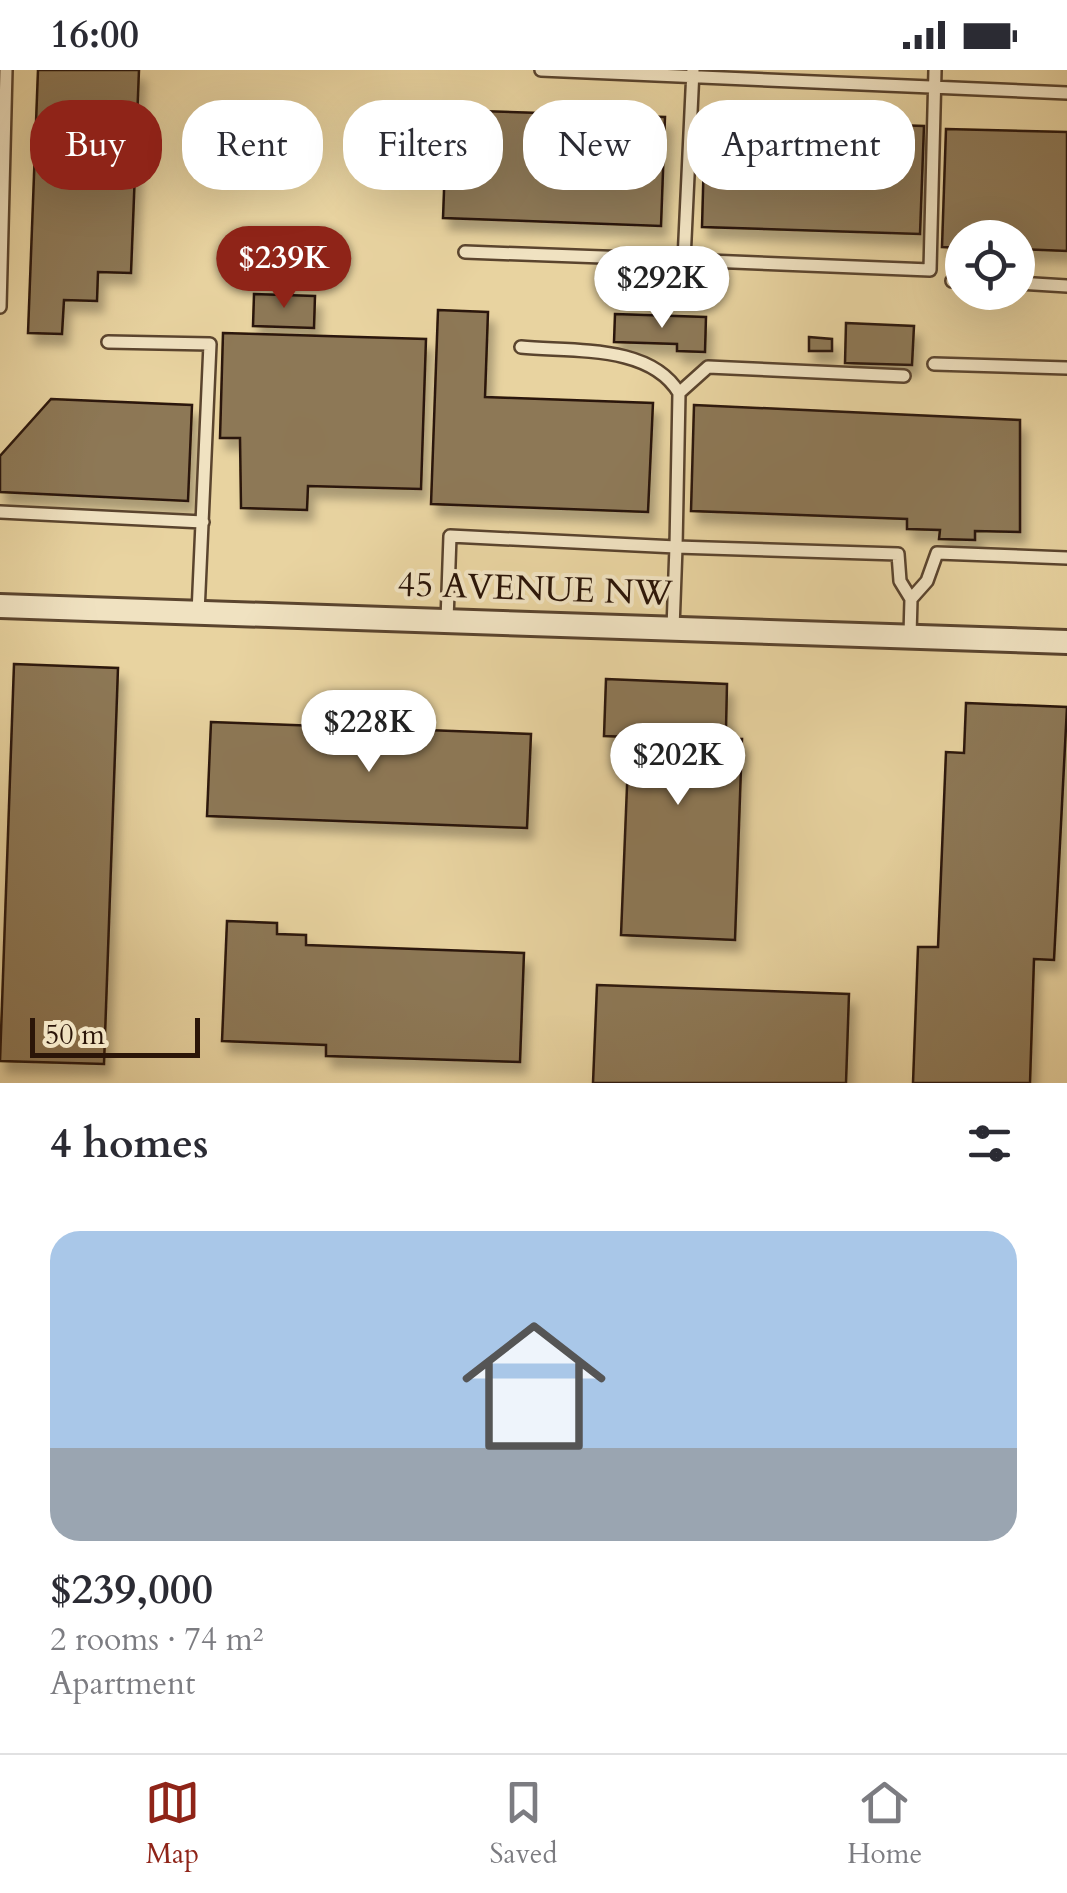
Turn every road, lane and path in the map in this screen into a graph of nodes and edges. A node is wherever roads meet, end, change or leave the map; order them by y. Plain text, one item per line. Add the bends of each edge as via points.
1 (6, 70) edge
2 (541, 70) edge
3 (935, 70) edge
4 (693, 73) edge
5 (936, 88) junction
6 (1067, 93) edge
7 (465, 252) dead end
8 (684, 260) junction
9 (1035, 285) edge
10 (1067, 286) edge
11 (0, 308) edge
12 (108, 342) dead end
13 (521, 347) dead end
14 (934, 364) dead end
15 (1067, 368) edge
16 (904, 376) dead end
17 (679, 394) junction
18 (0, 512) edge
19 (204, 522) junction
20 (676, 547) junction
21 (1067, 558) edge
22 (911, 599) junction
23 (0, 606) edge
24 (198, 613) junction
25 (447, 620) junction
26 (673, 628) junction
27 (910, 636) junction
28 (1067, 642) edge

1 - 11 lane
2 - 4 lane
3 - 5 lane
4 - 5 lane
4 - 8 lane
5 - 6 lane
5 - 8 lane via 930,270
7 - 8 lane
9 - 10 lane
12 - 19 lane via 210,344
13 - 17 lane via 651,365 668,375
14 - 15 lane
16 - 17 lane via 708,367
17 - 20 lane
18 - 19 lane
19 - 24 lane
20 - 22 lane via 898,554 900,581
20 - 25 lane via 450,536
20 - 26 lane
21 - 22 lane via 937,553 927,581
22 - 27 lane
23 - 24 street, 45 AVENUE NW
24 - 25 street, 45 AVENUE NW
25 - 26 street, 45 AVENUE NW
26 - 27 street, 45 AVENUE NW
27 - 28 street, 45 AVENUE NW

